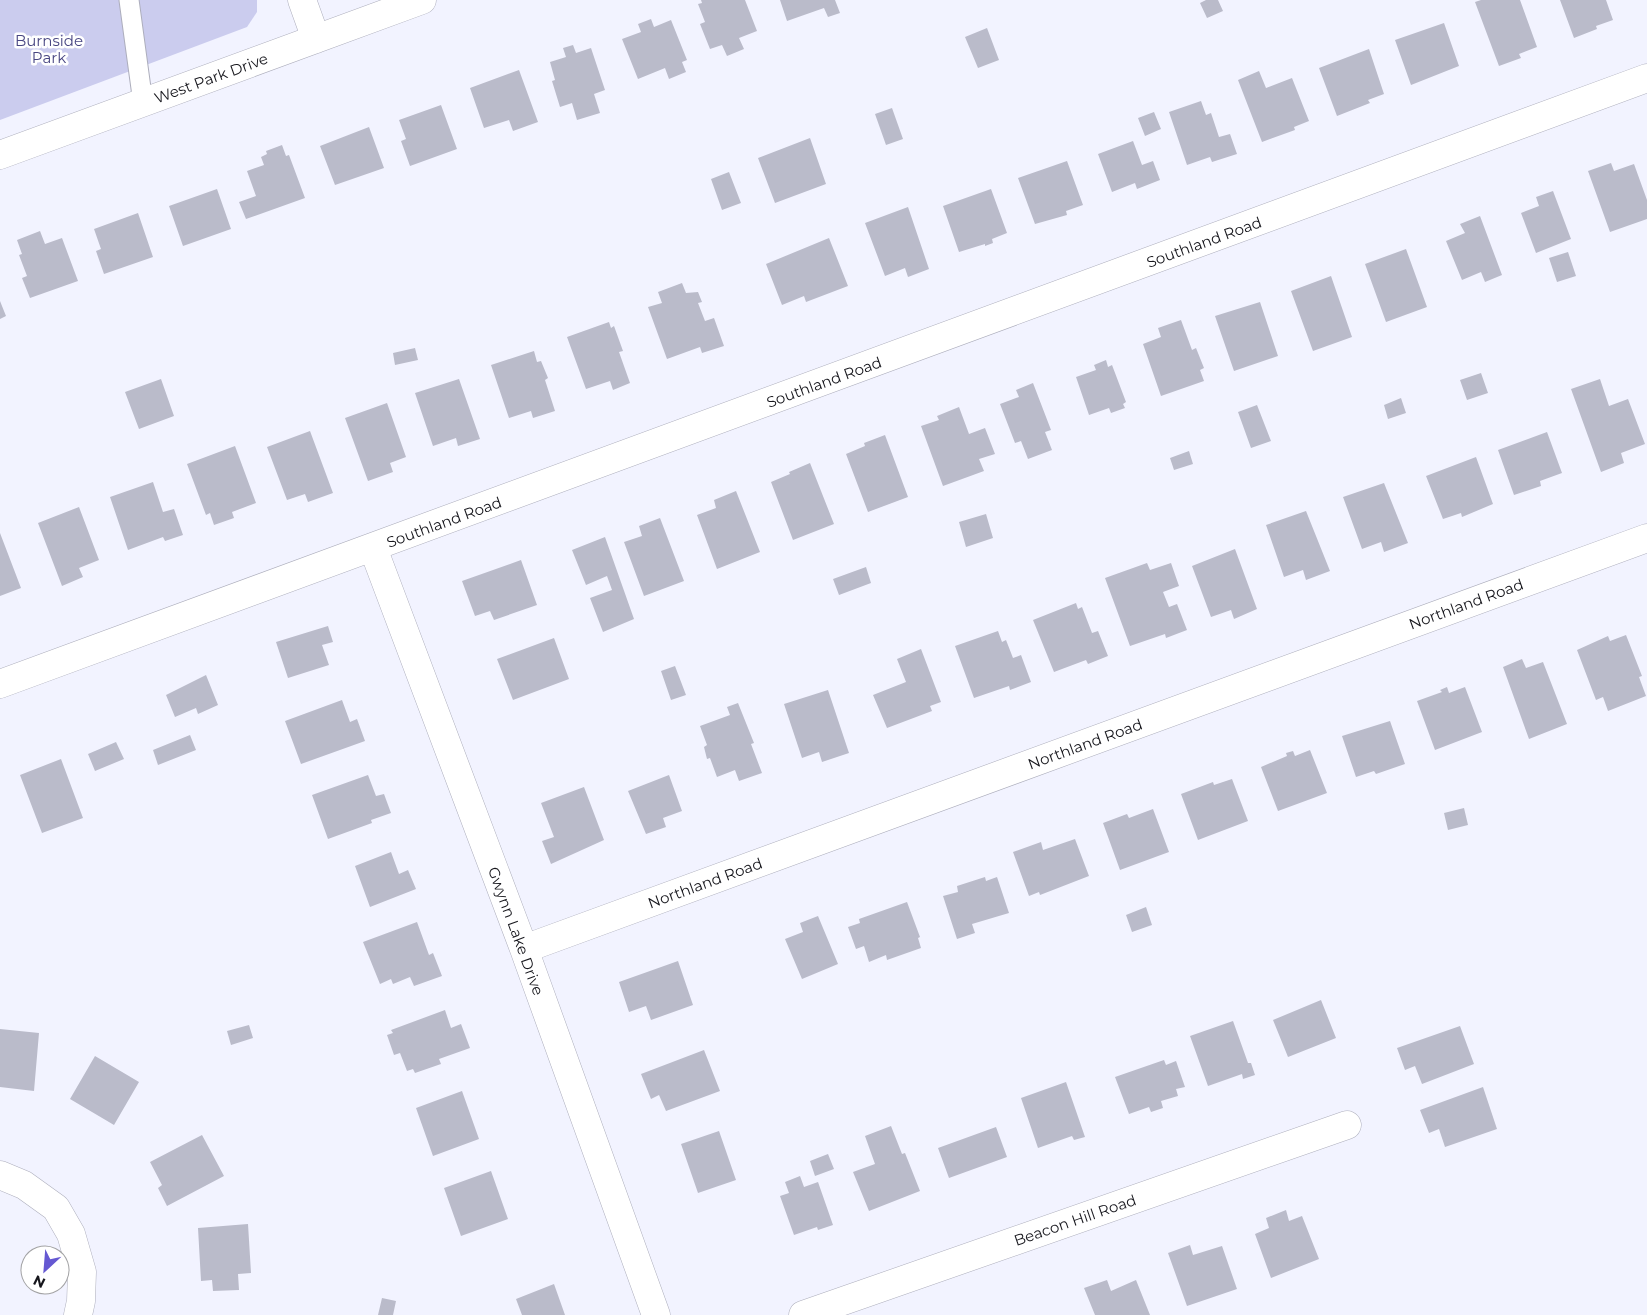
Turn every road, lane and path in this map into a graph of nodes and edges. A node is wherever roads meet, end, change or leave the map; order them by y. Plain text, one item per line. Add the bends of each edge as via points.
1 (129, 0) edge
2 (302, 0) edge
3 (422, 0) edge
4 (316, 38) junction
5 (1647, 78) edge
6 (143, 103) junction
7 (0, 155) edge
8 (1647, 538) edge
9 (373, 548) junction
10 (0, 684) edge
11 (524, 949) junction
12 (1346, 1125) dead end
13 (0, 1175) edge
14 (78, 1315) edge
15 (656, 1315) edge
16 (803, 1315) edge

1 - 6 lane
2 - 4 street
3 - 4 street, West Park Drive
4 - 6 street, West Park Drive
5 - 9 street, Southland Road
6 - 7 street, West Park Drive
8 - 11 street, Northland Road
9 - 10 street, Southland Road
9 - 11 street, Gwynn Lake Drive
11 - 15 street, Gwynn Lake Drive
12 - 16 street, Beacon Hill Road
13 - 14 street via 24,1185 56,1208 71,1234 82,1272

